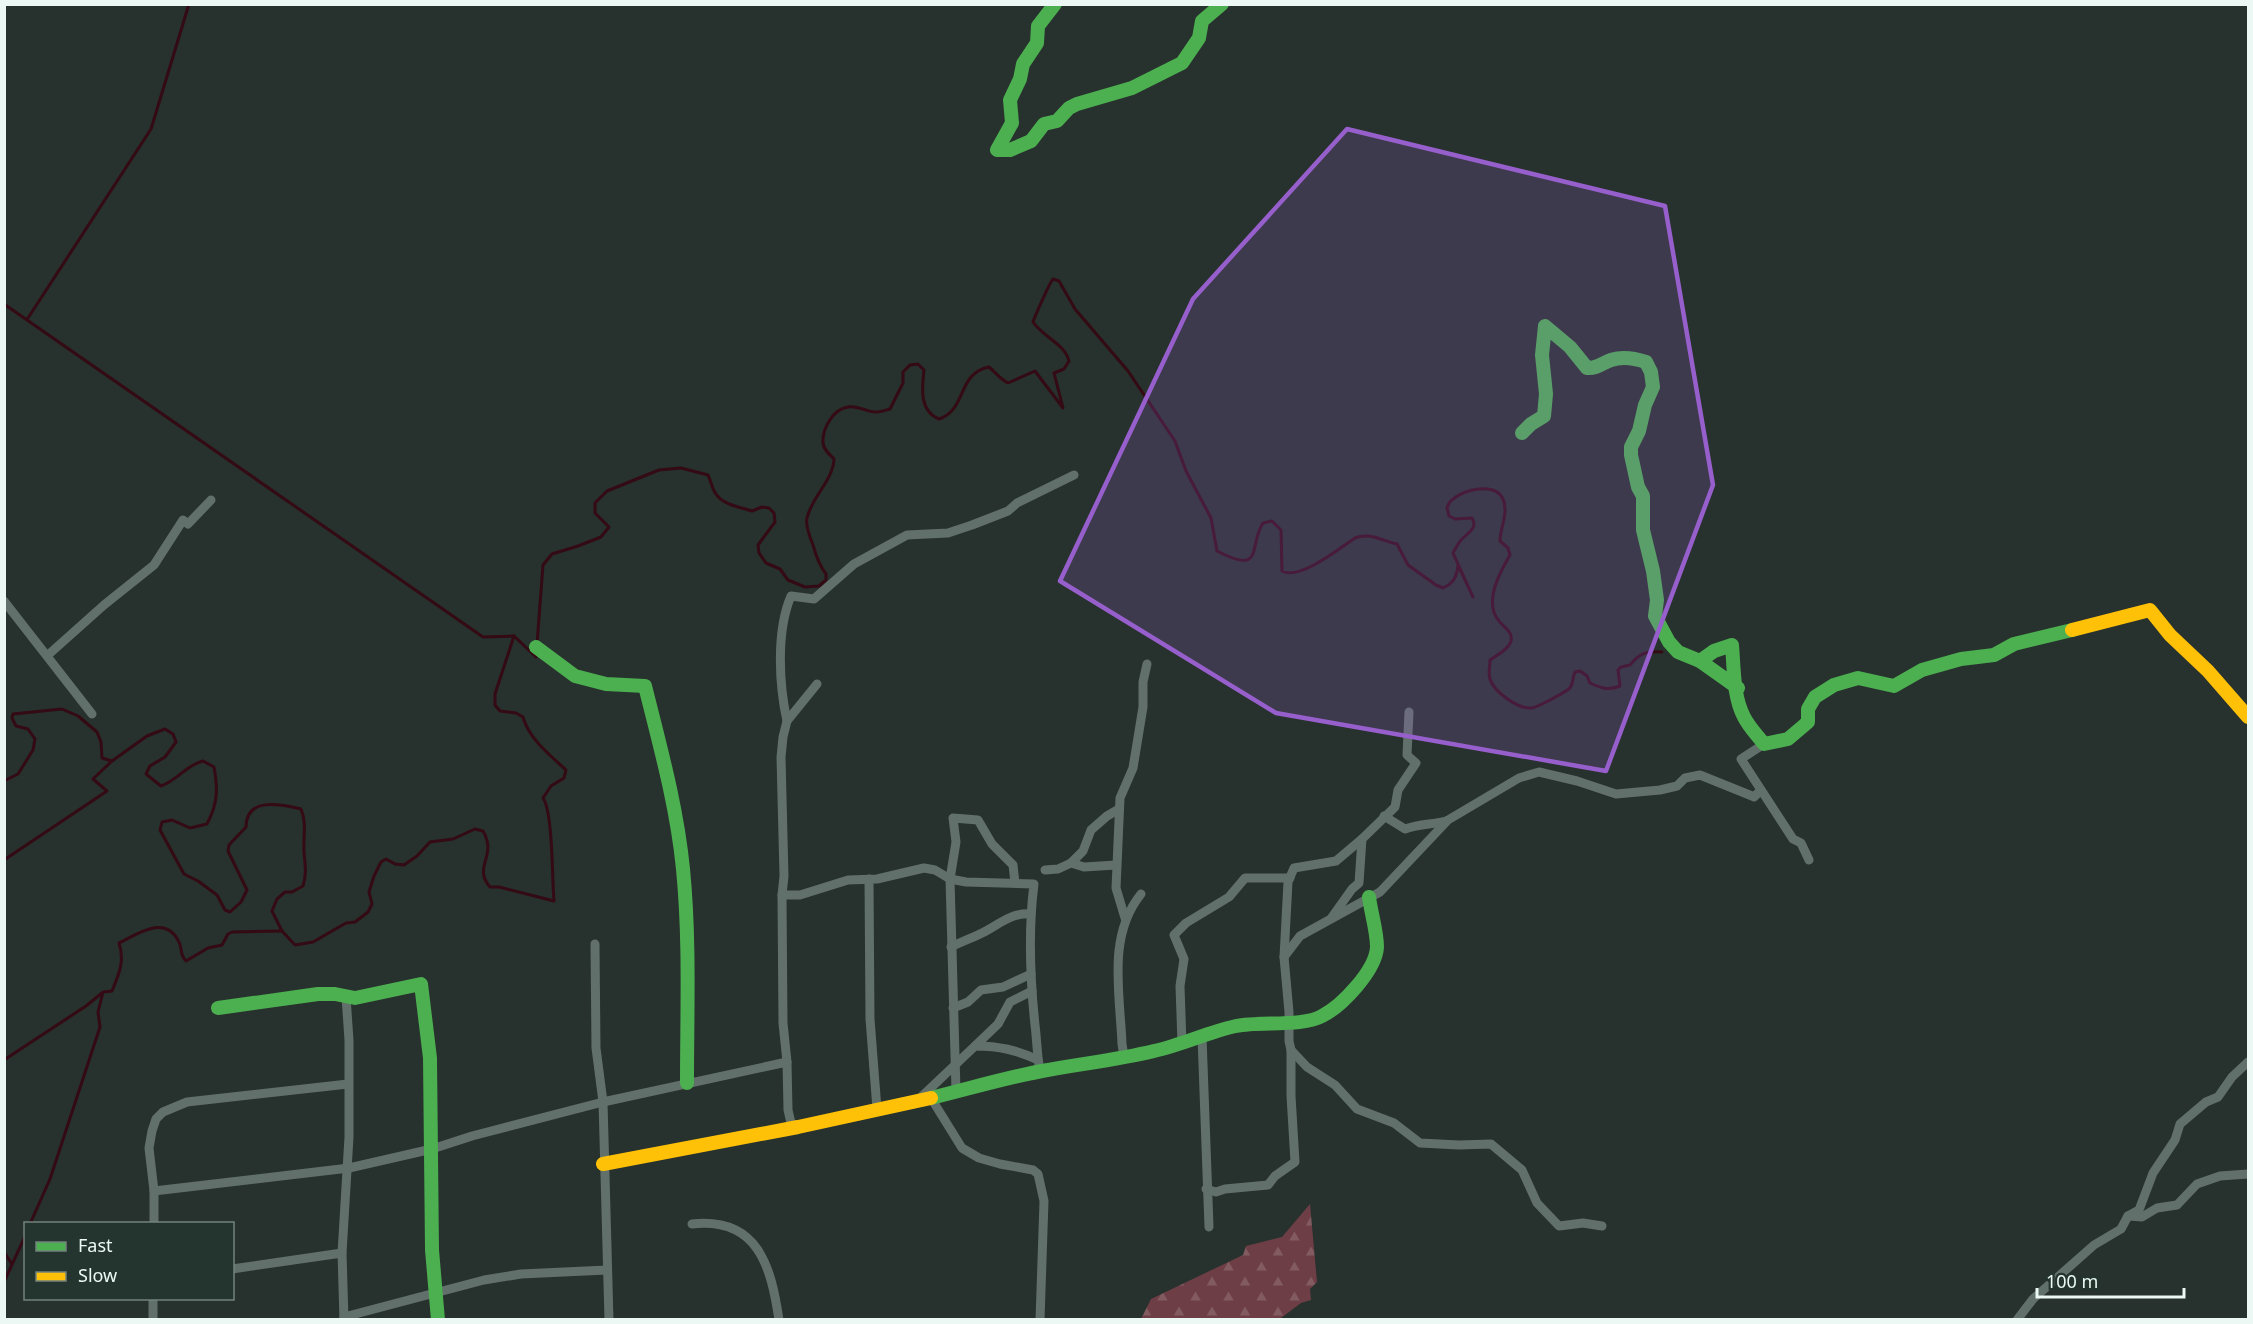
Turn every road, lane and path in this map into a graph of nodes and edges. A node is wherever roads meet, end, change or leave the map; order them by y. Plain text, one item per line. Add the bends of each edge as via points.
1 (1055, 4) edge
2 (1222, 4) edge
3 (1522, 433) dead end
4 (1074, 475) dead end
5 (211, 500) dead end
6 (4, 601) edge
7 (536, 647) dead end
8 (48, 655) junction
9 (1700, 661) junction
10 (1147, 664) dead end
11 (817, 684) dead end
12 (1738, 688) junction
13 (1409, 712) dead end
14 (92, 714) dead end
15 (2248, 717) edge
16 (787, 721) junction
17 (1764, 744) junction
18 (1761, 790) junction
19 (1119, 810) junction
20 (1384, 816) junction
21 (1448, 820) junction
22 (1362, 839) junction
23 (1809, 860) dead end
24 (1071, 863) junction
25 (1116, 865) junction
26 (1045, 870) dead end
27 (1290, 878) junction
28 (868, 879) junction
29 (950, 879) junction
30 (1015, 883) junction
31 (1141, 894) dead end
32 (782, 895) junction
33 (1369, 897) junction
34 (1031, 914) junction
35 (1332, 917) junction
36 (1125, 918) junction
37 (595, 944) dead end
38 (951, 947) junction
39 (1284, 957) junction
40 (1031, 974) junction
41 (1032, 991) junction
42 (346, 997) junction
43 (218, 1008) dead end
44 (953, 1008) junction
45 (1289, 1023) junction
46 (1202, 1037) junction
47 (1182, 1044) junction
48 (975, 1046) junction
49 (1291, 1050) junction
50 (1125, 1057) junction
51 (787, 1062) junction
52 (2248, 1062) edge
53 (954, 1065) junction
54 (1039, 1066) junction
55 (687, 1083) junction
56 (348, 1084) junction
57 (956, 1091) junction
58 (931, 1098) junction
59 (916, 1101) junction
60 (603, 1102) junction
61 (877, 1109) junction
62 (798, 1127) junction
63 (432, 1149) junction
64 (603, 1164) junction
65 (349, 1168) junction
66 (2248, 1174) edge
67 (1206, 1189) junction
68 (154, 1191) junction
69 (2128, 1216) junction
70 (154, 1222) edge
71 (693, 1224) dead end
72 (1602, 1226) dead end
73 (1209, 1227) dead end
74 (342, 1253) junction
75 (234, 1269) edge
76 (607, 1270) junction
77 (435, 1292) junction
78 (153, 1300) edge
79 (344, 1318) edge
80 (153, 1320) edge
81 (438, 1320) edge
82 (609, 1320) edge
83 (779, 1320) edge
84 (1040, 1320) edge
85 (2017, 1320) edge

1 - 2 street via 1038,26 1037,43 1023,64 1010,100 1012,123 993,152 1031,141 1044,124 1058,121 1077,104 1132,88 1182,63 1199,38 1202,21
3 - 9 street via 1544,416 1545,326 1587,368 1594,369 1615,358 1646,362 1653,387 1631,455 1643,496 1642,530 1653,571 1655,616 1678,652
4 - 16 street via 1008,511 972,525 948,533 907,536 854,564 814,599 791,596 784,611 780,666
5 - 8 street via 188,524 183,519 154,565
6 - 8 street
7 - 55 street via 575,676 606,684 645,686 675,812 683,868
8 - 14 street
9 - 12 street
9 - 12 street via 1707,654 1731,645
10 - 19 street via 1133,768
11 - 16 street
12 - 17 street via 1741,712
13 - 20 street via 1407,755 1416,763 1398,790 1395,807
15 - 17 street via 2150,610 2014,644 1994,655 1922,670 1894,686 1858,678 1834,685 1815,697 1808,709 1808,722 1788,739
16 - 32 street via 781,757
17 - 18 street via 1741,759
18 - 21 street via 1754,797 1700,775 1660,790 1616,794 1539,772 1520,778
18 - 23 street via 1793,839 1801,843
19 - 24 street via 1090,830 1083,851
19 - 25 street
20 - 21 street via 1405,829
20 - 22 street
21 - 33 street via 1380,892
22 - 27 street via 1336,861 1294,868
22 - 35 street via 1359,883
24 - 25 street via 1084,867
24 - 26 street
25 - 36 street via 1116,888
27 - 39 street
27 - 47 street via 1245,878 1229,897 1186,923 1174,935 1184,959 1180,986
28 - 29 street via 924,868
28 - 32 street via 848,880 800,895
28 - 61 street
29 - 30 street
29 - 30 street via 956,842 953,818 978,820 992,844 1013,865
29 - 38 street
30 - 34 street via 1034,884
31 - 36 street
32 - 51 street via 782,1003
33 - 35 street
33 - 45 street via 1377,948 1370,967 1354,990 1322,1017
34 - 38 street via 1001,921
34 - 40 street
35 - 39 street via 1300,936
36 - 50 street via 1117,958
37 - 60 street via 596,1048
38 - 44 street
39 - 45 street
40 - 41 street
40 - 44 street via 1003,987 981,990 968,1002
41 - 48 street via 1010,1002 998,1024
41 - 54 street
42 - 43 street via 318,994
42 - 56 street
42 - 63 street via 421,984 428,1031
44 - 53 street
45 - 46 street via 1258,1022
45 - 49 street
46 - 47 street
46 - 67 street
47 - 50 street
48 - 53 street
48 - 54 street via 999,1046 1023,1053
49 - 67 street via 1295,1162 1268,1185 1216,1192
49 - 72 street via 1307,1067 1335,1085 1357,1109 1394,1123 1420,1143 1491,1144 1522,1170 1537,1203 1559,1226
50 - 54 street
51 - 55 street
51 - 62 street via 788,1110 791,1123
52 - 69 street via 2218,1097 2180,1124 2175,1140 2153,1173 2139,1210
53 - 57 street
53 - 59 street
54 - 57 street
55 - 60 street
56 - 65 street
56 - 68 street via 187,1102 163,1112 156,1119 149,1148
57 - 58 street
58 - 59 street
58 - 84 street via 962,1148 979,1158 1038,1174 1044,1202
59 - 61 street
60 - 63 street
60 - 64 street
61 - 62 street
62 - 64 street
63 - 65 street
63 - 77 street
64 - 76 street
65 - 68 street
65 - 74 street
66 - 69 street via 2220,1176 2198,1184 2177,1205 2157,1208 2142,1217
67 - 73 street
68 - 70 street
69 - 85 street via 2121,1229 2094,1245 2033,1299
71 - 83 street via 721,1224 739,1230 750,1240 770,1276
74 - 75 street
74 - 79 street
76 - 77 street via 521,1274
76 - 82 street
77 - 79 street
77 - 81 street
78 - 80 street

